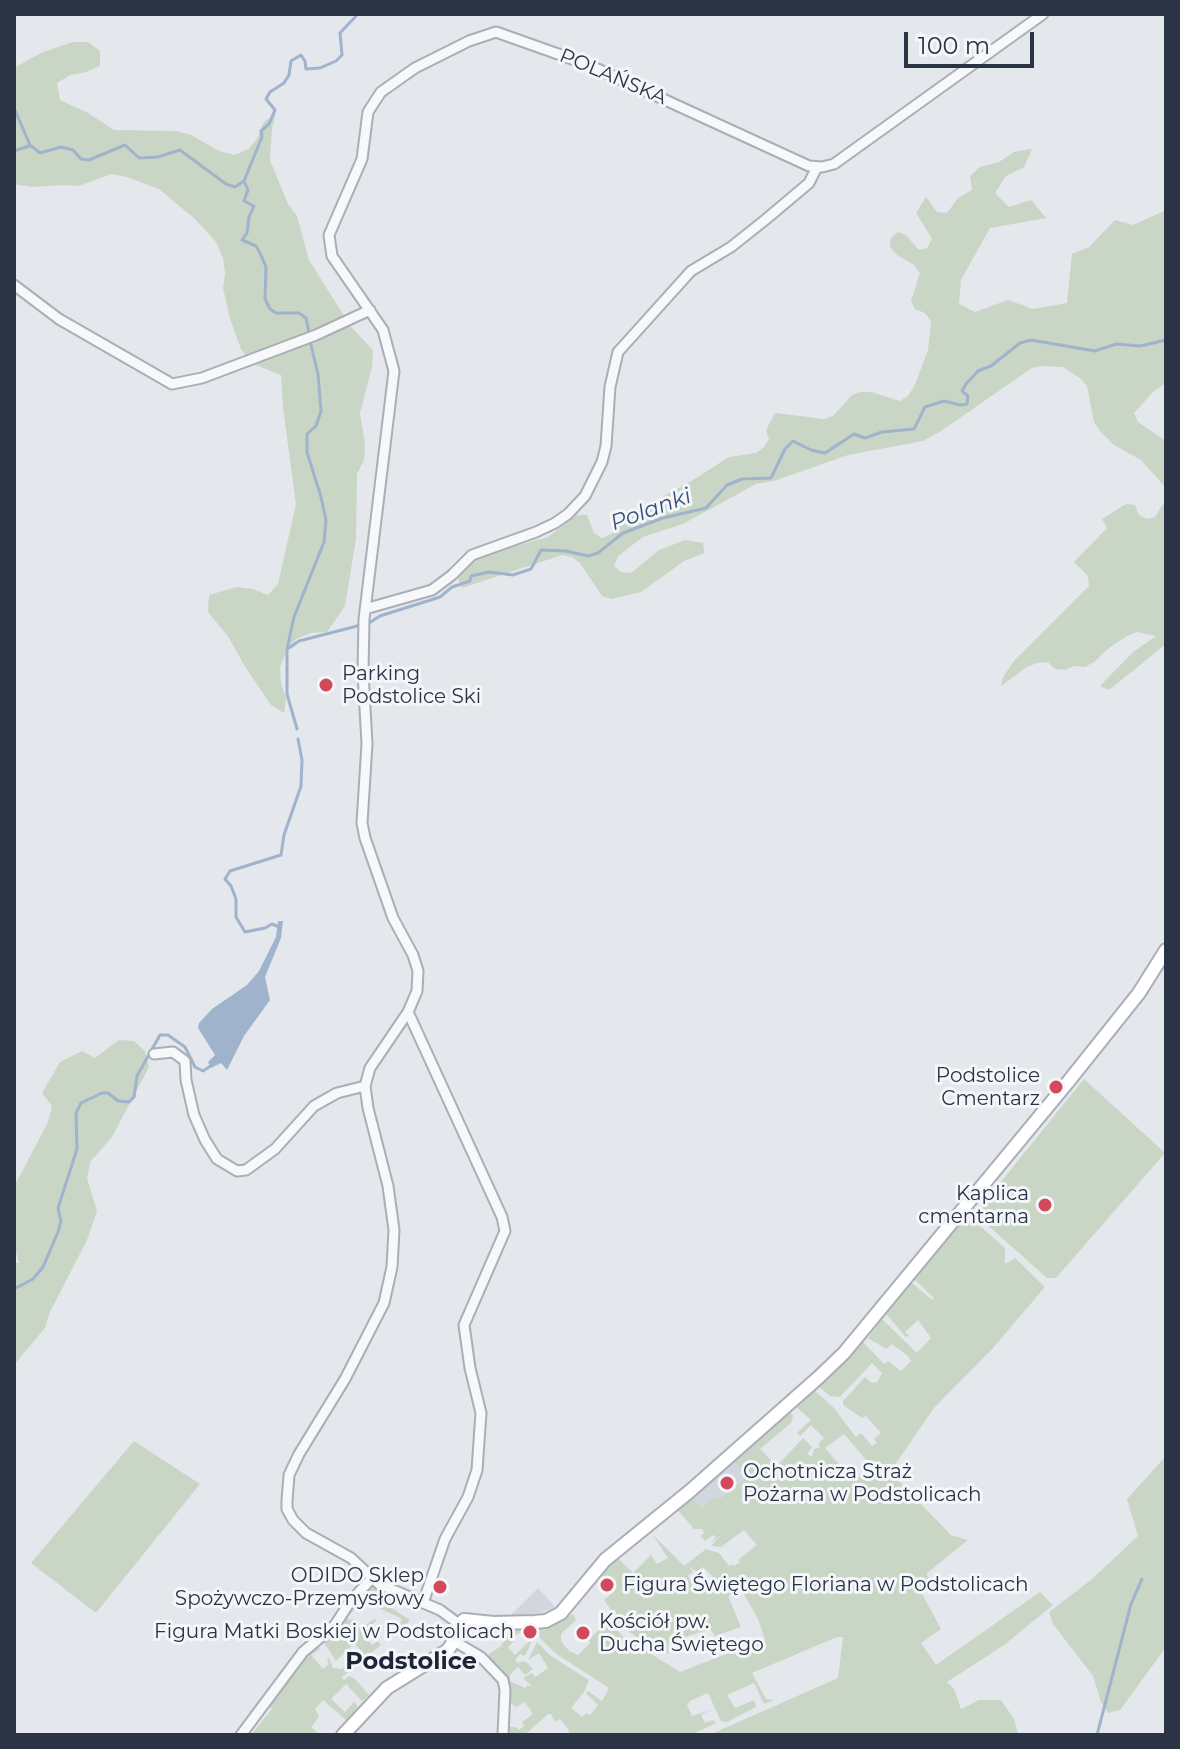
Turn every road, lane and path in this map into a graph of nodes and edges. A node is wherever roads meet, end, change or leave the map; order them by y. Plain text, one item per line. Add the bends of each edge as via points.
1 (1043, 14) edge
2 (817, 167) junction
3 (14, 285) edge
4 (370, 310) junction
5 (365, 609) junction
6 (1166, 950) edge
7 (408, 1012) junction
8 (154, 1054) dead end
9 (365, 1086) junction
10 (372, 1578) junction
11 (423, 1603) junction
12 (459, 1624) junction
13 (454, 1641) junction
14 (241, 1735) edge
15 (343, 1735) edge
16 (503, 1735) edge

1 - 2 street via 834,164
2 - 4 street, POLAŃSKA via 589,65 496,32 415,68 381,92 368,112 362,159 329,235 332,256
2 - 5 street via 809,183 765,220 691,271 618,352 602,462 585,496 568,514 472,555 432,590
3 - 4 street via 59,319 172,384 202,378
4 - 5 street, POLAŃSKA via 383,330 394,371
5 - 7 street, POLAŃSKA via 362,823 393,918 418,971
6 - 12 street via 1068,1082 819,1377 605,1560 561,1613 546,1621 466,1619
7 - 9 street, POLAŃSKA via 370,1068
7 - 11 street via 505,1231 464,1325 481,1413 477,1470
8 - 9 street via 173,1052 185,1061 194,1115 205,1140 217,1159 237,1171 275,1149 314,1106
9 - 10 street via 388,1186 392,1267 367,1341 289,1475 287,1509 306,1533 351,1558
10 - 11 street
10 - 14 street via 335,1625 303,1652
11 - 12 street
12 - 13 street
13 - 15 street via 443,1654 380,1694
13 - 16 street via 481,1657 503,1680

